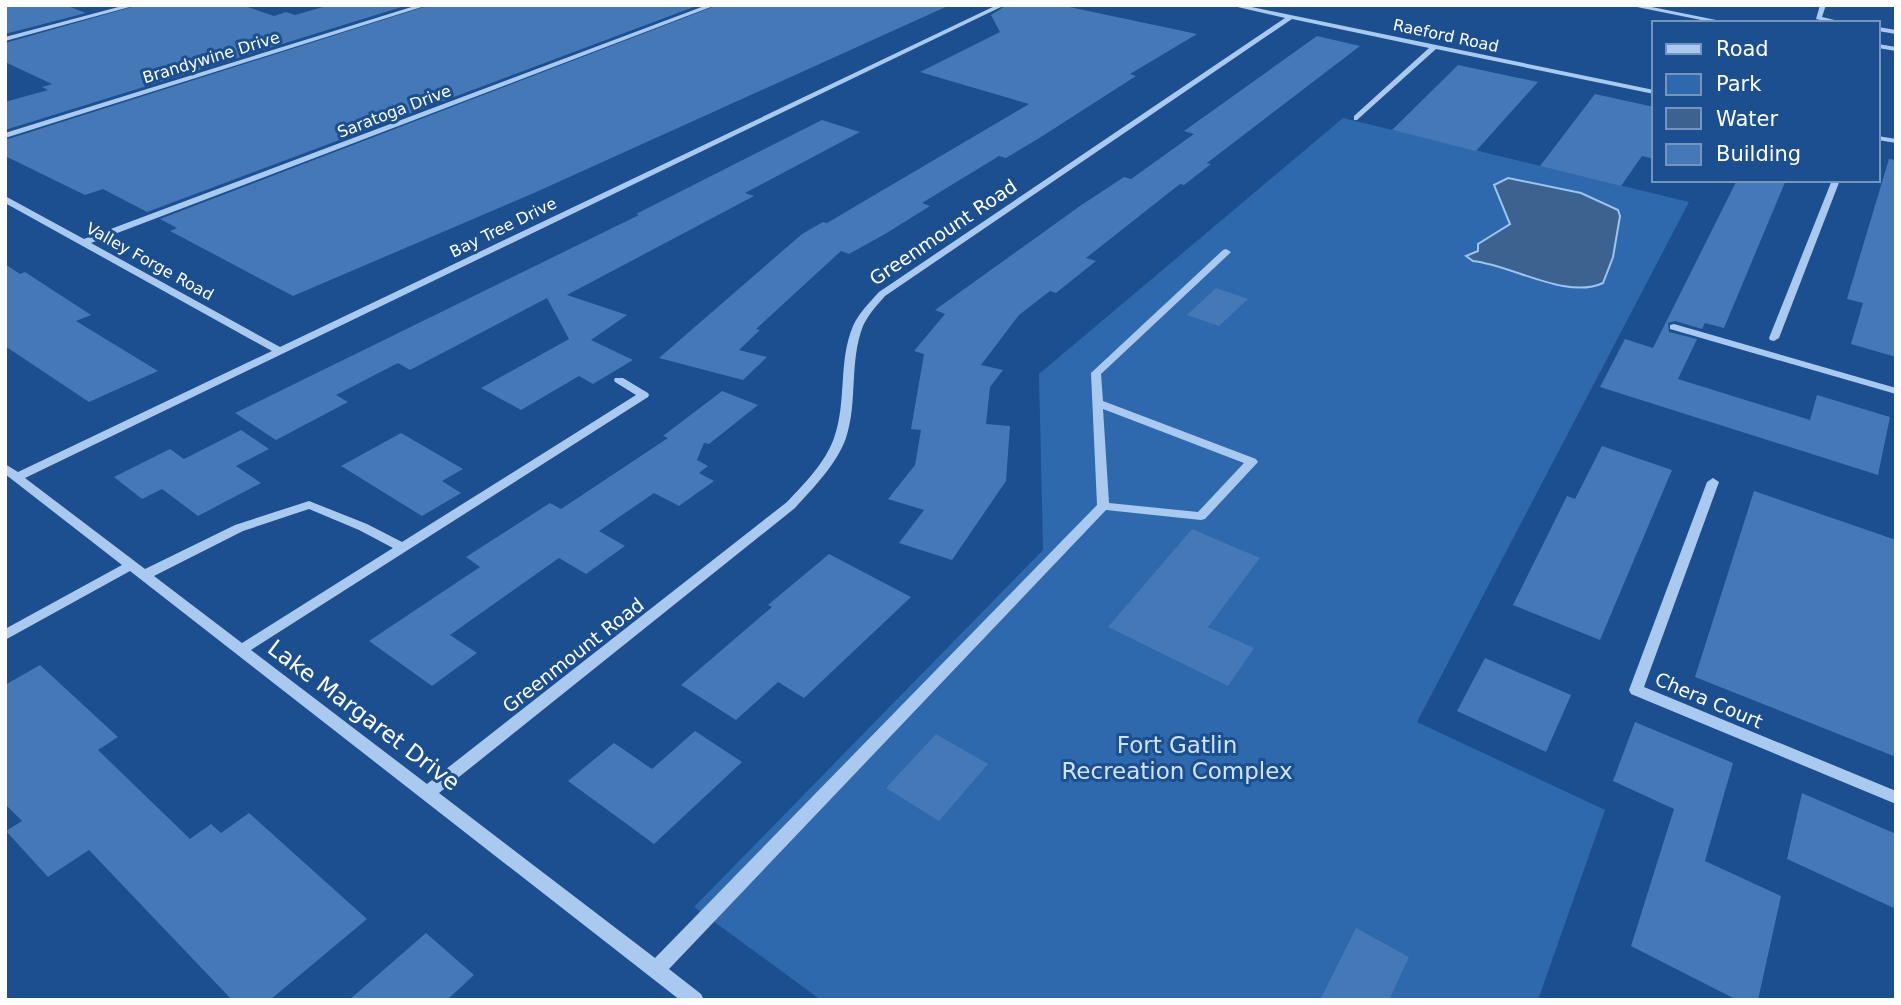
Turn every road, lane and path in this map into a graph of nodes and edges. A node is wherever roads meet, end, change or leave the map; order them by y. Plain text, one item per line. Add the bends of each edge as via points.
1 (134, 5) edge
2 (425, 5) edge
3 (713, 5) edge
4 (1002, 5) edge
5 (1232, 5) edge
6 (1630, 5) edge
7 (1823, 5) edge
8 (1292, 18) junction
9 (1818, 20) edge
10 (1717, 21) edge
11 (5, 39) edge
12 (1434, 47) junction
13 (1652, 92) edge
14 (1357, 118) dead end
15 (5, 136) edge
16 (1835, 182) edge
17 (5, 199) edge
18 (84, 242) junction
19 (1226, 252) dead end
20 (1674, 327) dead end
21 (1774, 338) dead end
22 (280, 351) junction
23 (619, 380) dead end
24 (1896, 391) edge
25 (1098, 403) junction
26 (11, 472) edge
27 (1713, 482) dead end
28 (1103, 506) junction
29 (401, 547) junction
30 (136, 571) junction
31 (5, 635) edge
32 (241, 650) junction
33 (429, 792) junction
34 (1896, 798) edge
35 (656, 970) junction
36 (695, 1000) edge

1 - 11 street
2 - 15 street, Brandywine Drive
3 - 18 street, Saratoga Drive
4 - 22 street, Bay Tree Drive
5 - 8 street, Raeford Road
6 - 10 street
7 - 9 street
8 - 12 street, Raeford Road
8 - 33 street, Greenmount Road via 865,309 856,327 841,435 824,468 791,505
12 - 13 street, Raeford Road
12 - 14 street
16 - 21 street
17 - 18 street, Valley Forge Road
18 - 22 street, Valley Forge Road
19 - 25 street via 1096,373
20 - 24 street
22 - 26 street, Bay Tree Drive
23 - 29 street via 644,395
25 - 28 street
25 - 28 street via 1252,462 1201,516
26 - 30 street, Lake Margaret Drive
27 - 34 street, Chera Court via 1636,690
28 - 35 street
29 - 30 street via 309,505
29 - 32 street
30 - 31 street
30 - 32 street, Lake Margaret Drive
32 - 33 street, Lake Margaret Drive
33 - 35 street, Lake Margaret Drive
35 - 36 street, Lake Margaret Drive

